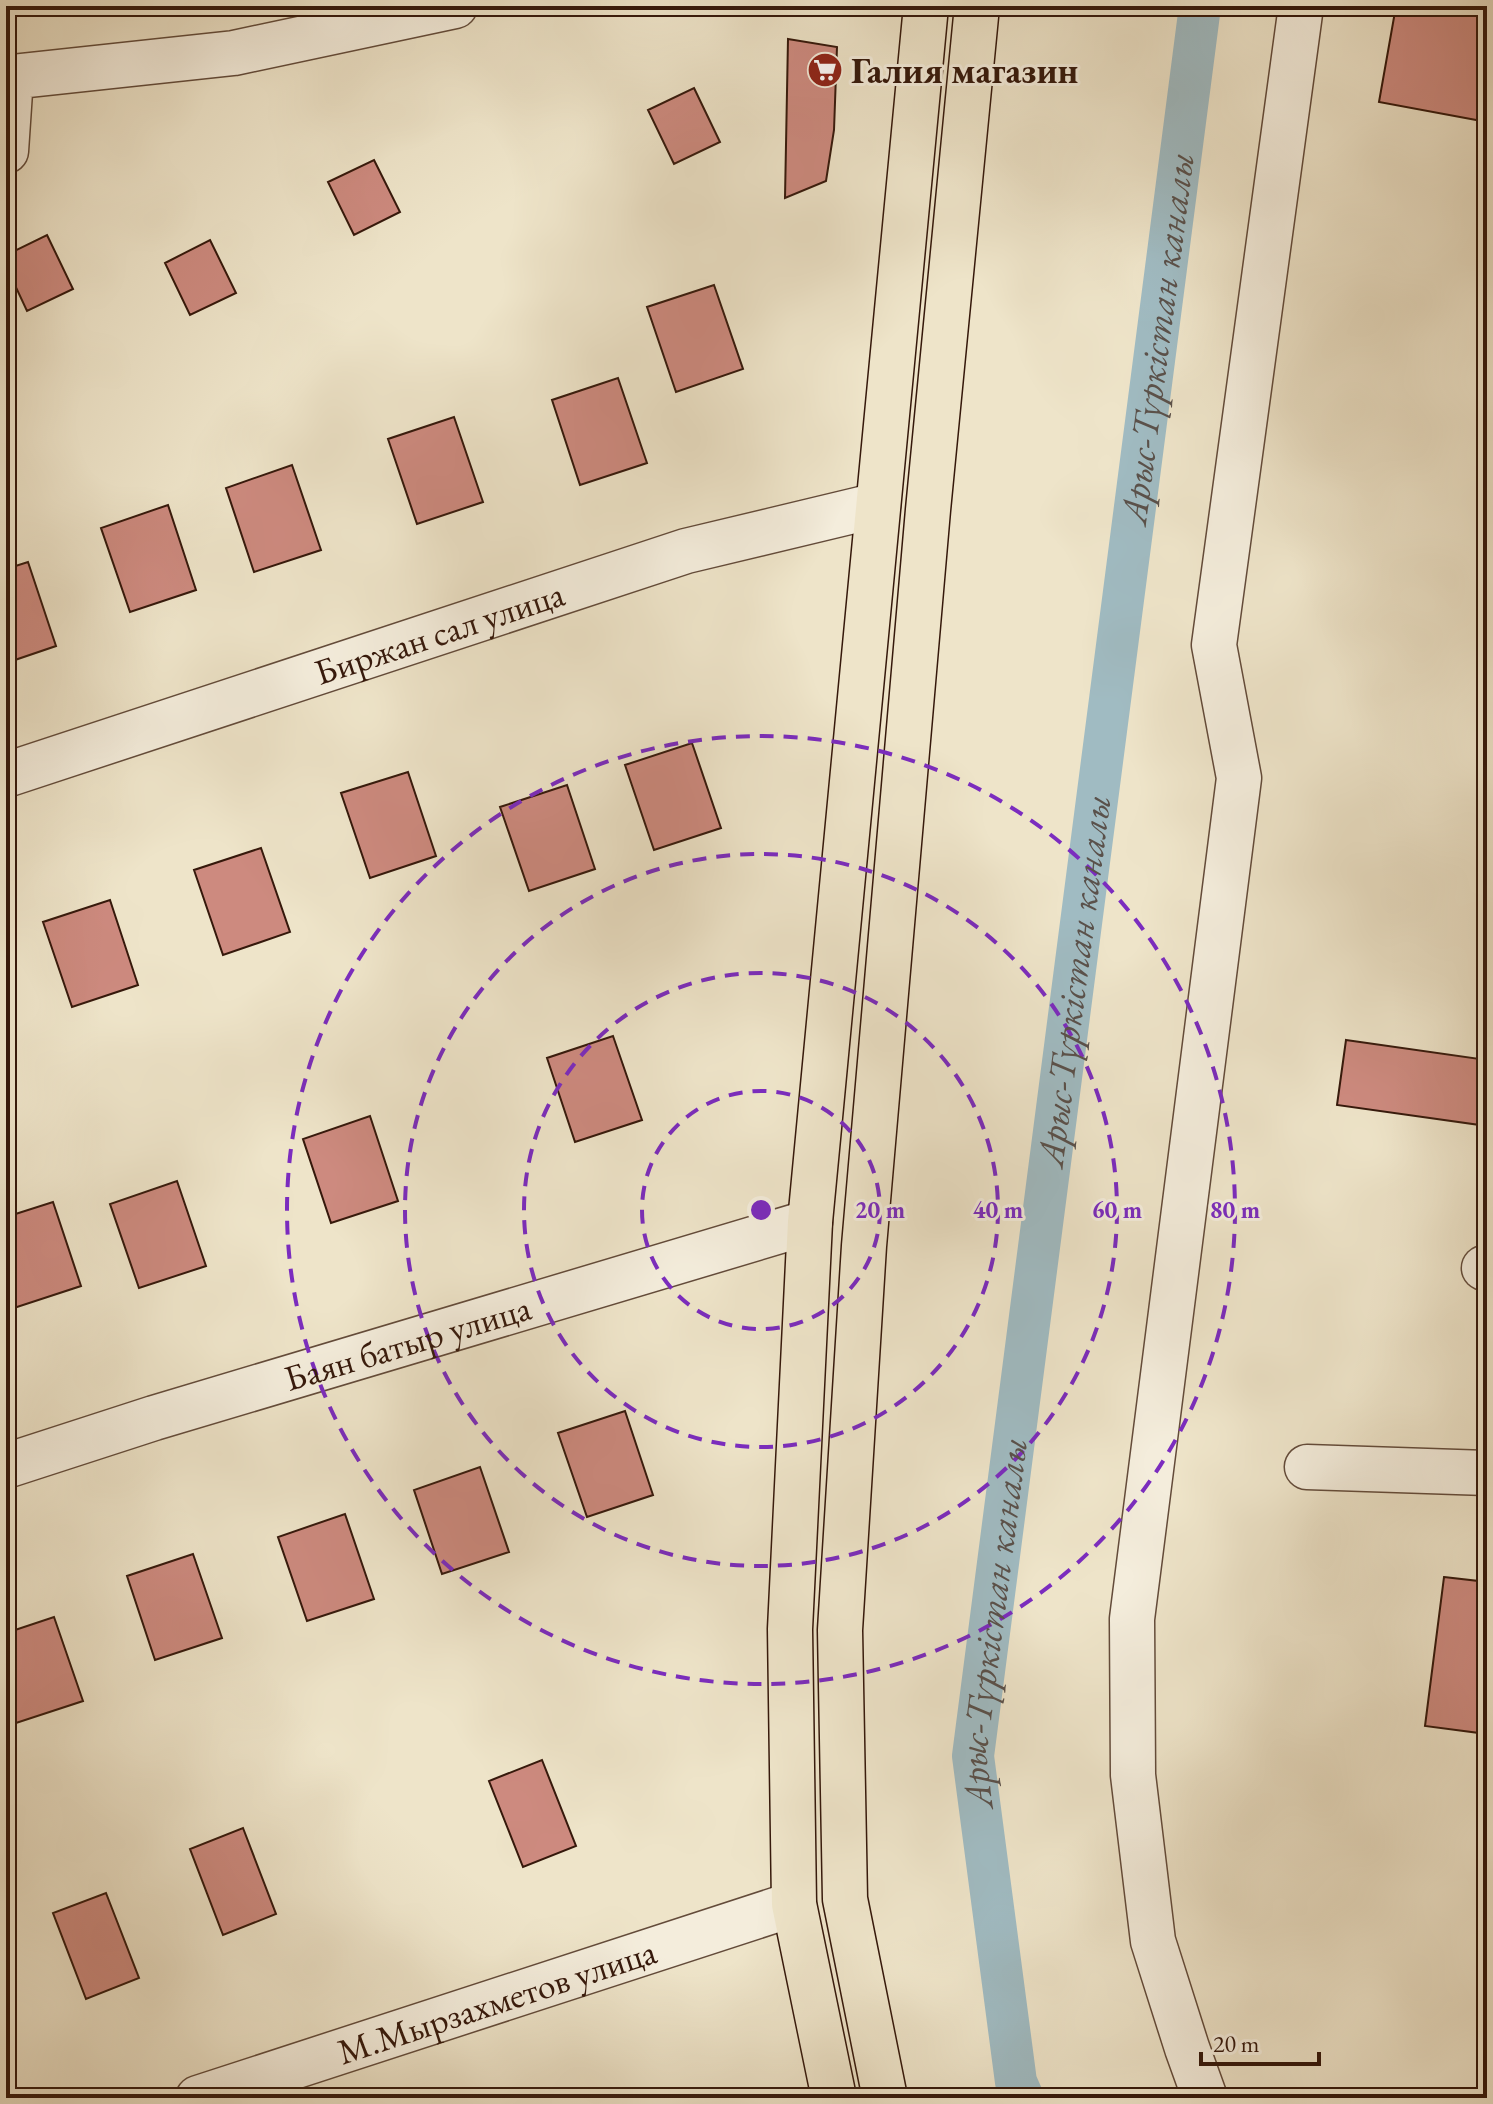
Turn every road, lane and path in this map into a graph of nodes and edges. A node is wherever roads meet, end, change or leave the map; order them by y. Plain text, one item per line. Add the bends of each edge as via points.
1 (455, 6) edge
2 (926, 6) edge
3 (977, 6) edge
4 (1301, 6) edge
5 (9, 76) edge
6 (6, 151) edge
7 (878, 505) junction
8 (6, 775) edge
9 (810, 1222) junction
10 (6, 1466) edge
11 (1307, 1467) dead end
12 (1487, 1473) edge
13 (794, 1904) junction
14 (198, 2098) edge
15 (834, 2098) edge
16 (885, 2098) edge
17 (1205, 2098) edge

1 - 5 street via 234,53
2 - 7 highway
3 - 16 highway via 864,1246 840,1630 845,1899
4 - 17 street via 1214,645 1239,778 1132,1619 1133,1775 1153,1941
5 - 6 street
7 - 8 street, Биржан сал улица via 686,551
7 - 9 highway
9 - 10 street, Баян батыр улица
9 - 13 highway via 790,1629
11 - 12 street
13 - 14 street, М.Мырзахметов улица
13 - 15 highway

